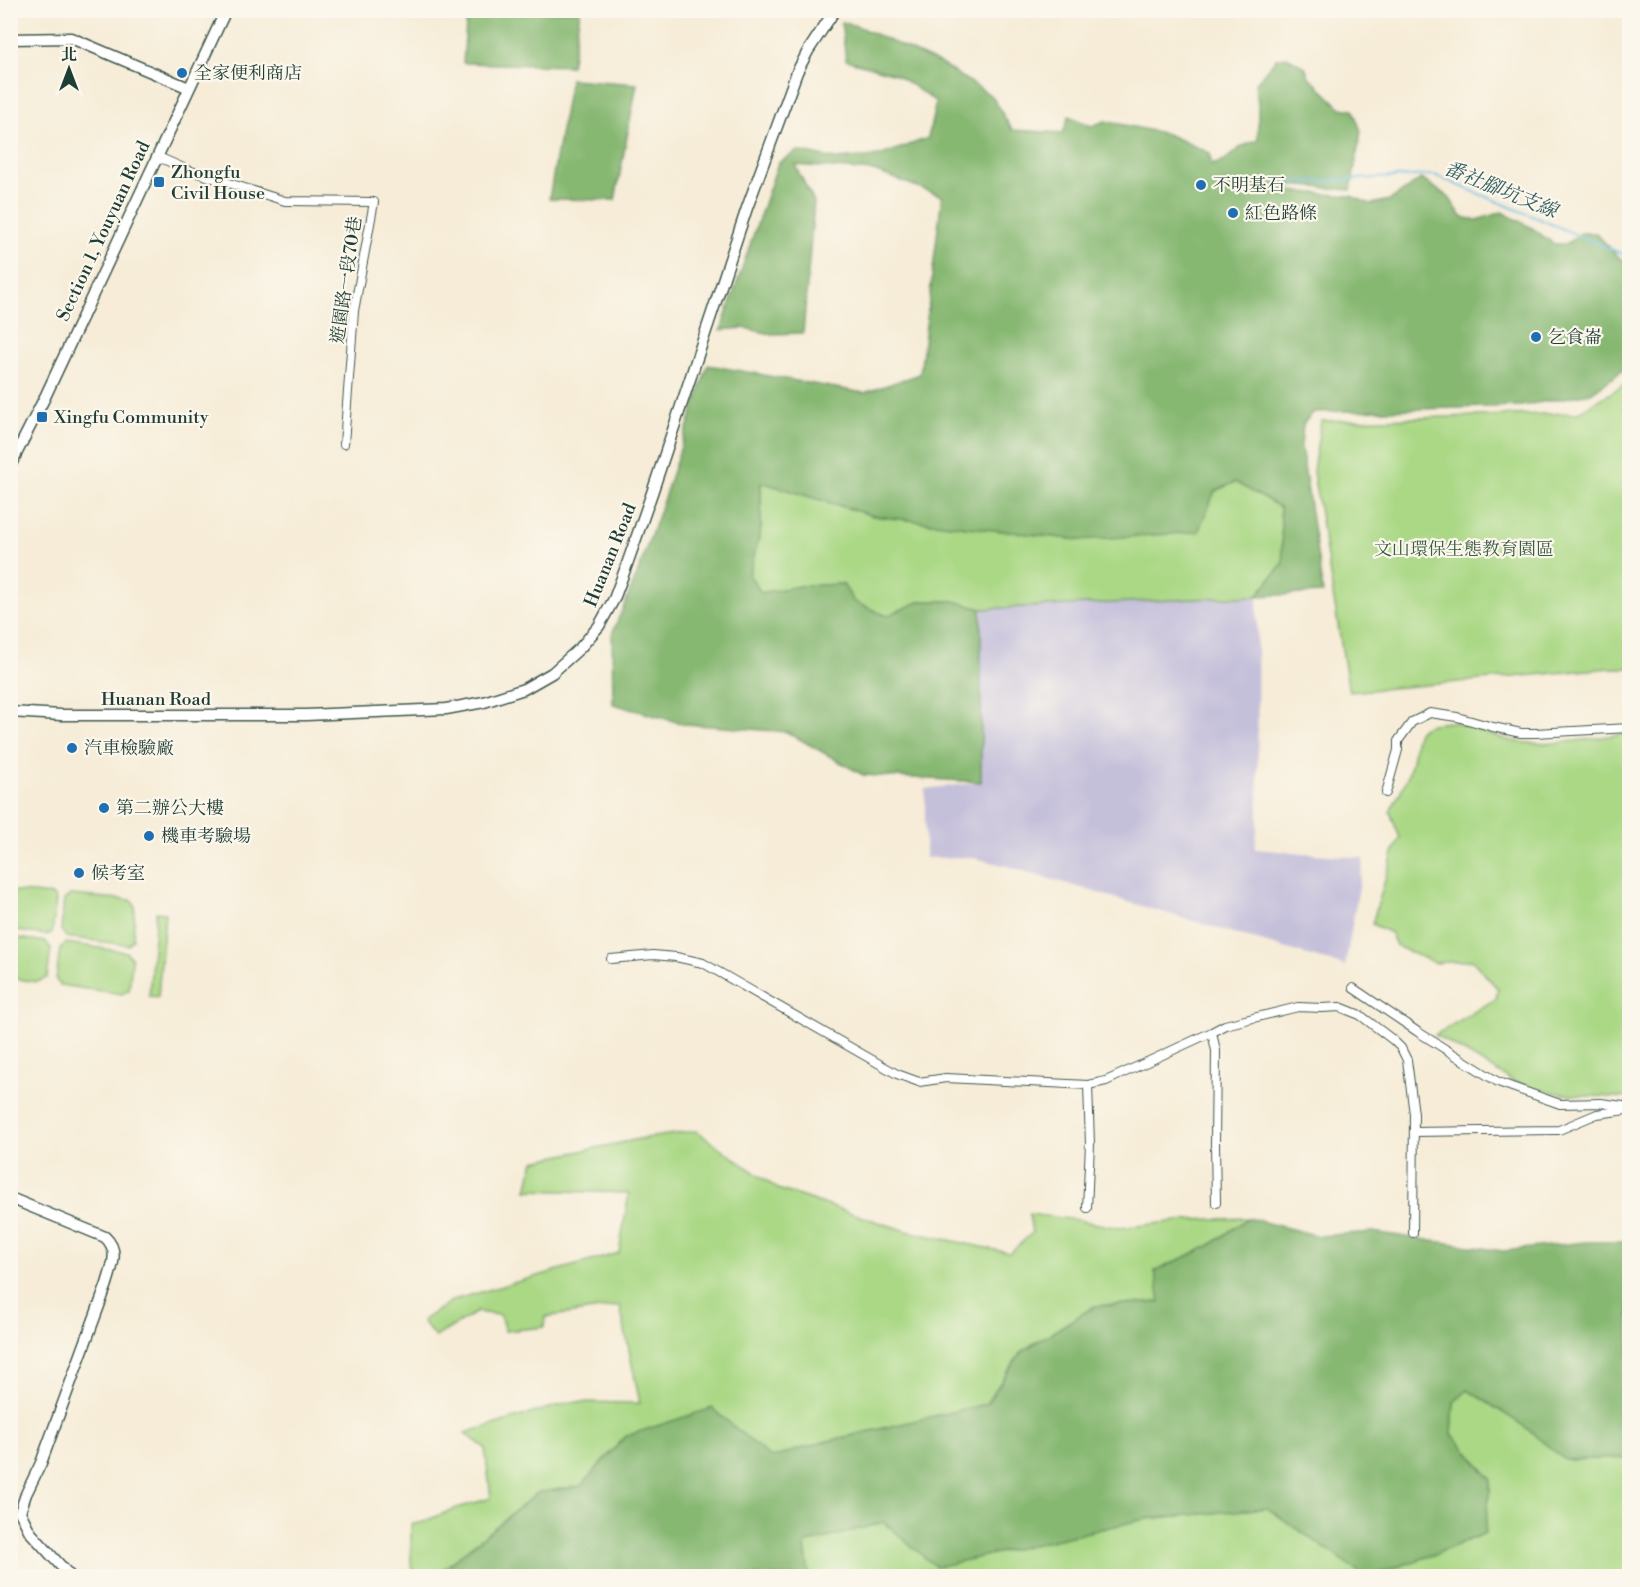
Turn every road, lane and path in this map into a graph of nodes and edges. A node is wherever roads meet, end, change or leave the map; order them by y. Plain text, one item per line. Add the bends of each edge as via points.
1 (226, 10) edge
2 (835, 10) edge
3 (10, 39) edge
4 (189, 88) junction
5 (155, 161) junction
6 (344, 444) dead end
7 (10, 466) edge
8 (10, 712) edge
9 (1629, 728) edge
10 (1386, 792) dead end
11 (611, 959) dead end
12 (1353, 987) dead end
13 (1212, 1032) junction
14 (1088, 1084) junction
15 (1629, 1108) edge
16 (1415, 1132) junction
17 (10, 1198) edge
18 (1216, 1203) dead end
19 (1087, 1208) dead end
20 (1413, 1233) dead end
21 (70, 1576) edge

1 - 4 street, Section 1, Youyuan Road
2 - 8 street, Huanan Road via 797,72 614,599 599,626 552,673 524,689 446,709 306,715
3 - 4 street via 71,38
4 - 5 street, Section 1, Youyuan Road
5 - 6 street, 遊園路一段70巷 via 163,159 285,201 374,202 354,311
5 - 7 street, Section 1, Youyuan Road
9 - 10 street via 1521,733 1430,713 1412,722 1398,741
11 - 14 street via 653,955 703,963 897,1074 919,1082 946,1078
12 - 15 street via 1498,1082 1560,1104 1601,1103
13 - 14 street via 1106,1081
13 - 16 street via 1225,1025 1298,1007 1340,1006 1360,1015 1394,1040 1407,1060
13 - 18 street via 1216,1051
14 - 19 street
15 - 16 street via 1597,1114 1559,1130
16 - 20 street
17 - 21 street via 93,1230 111,1242 115,1254 20,1512 30,1532

